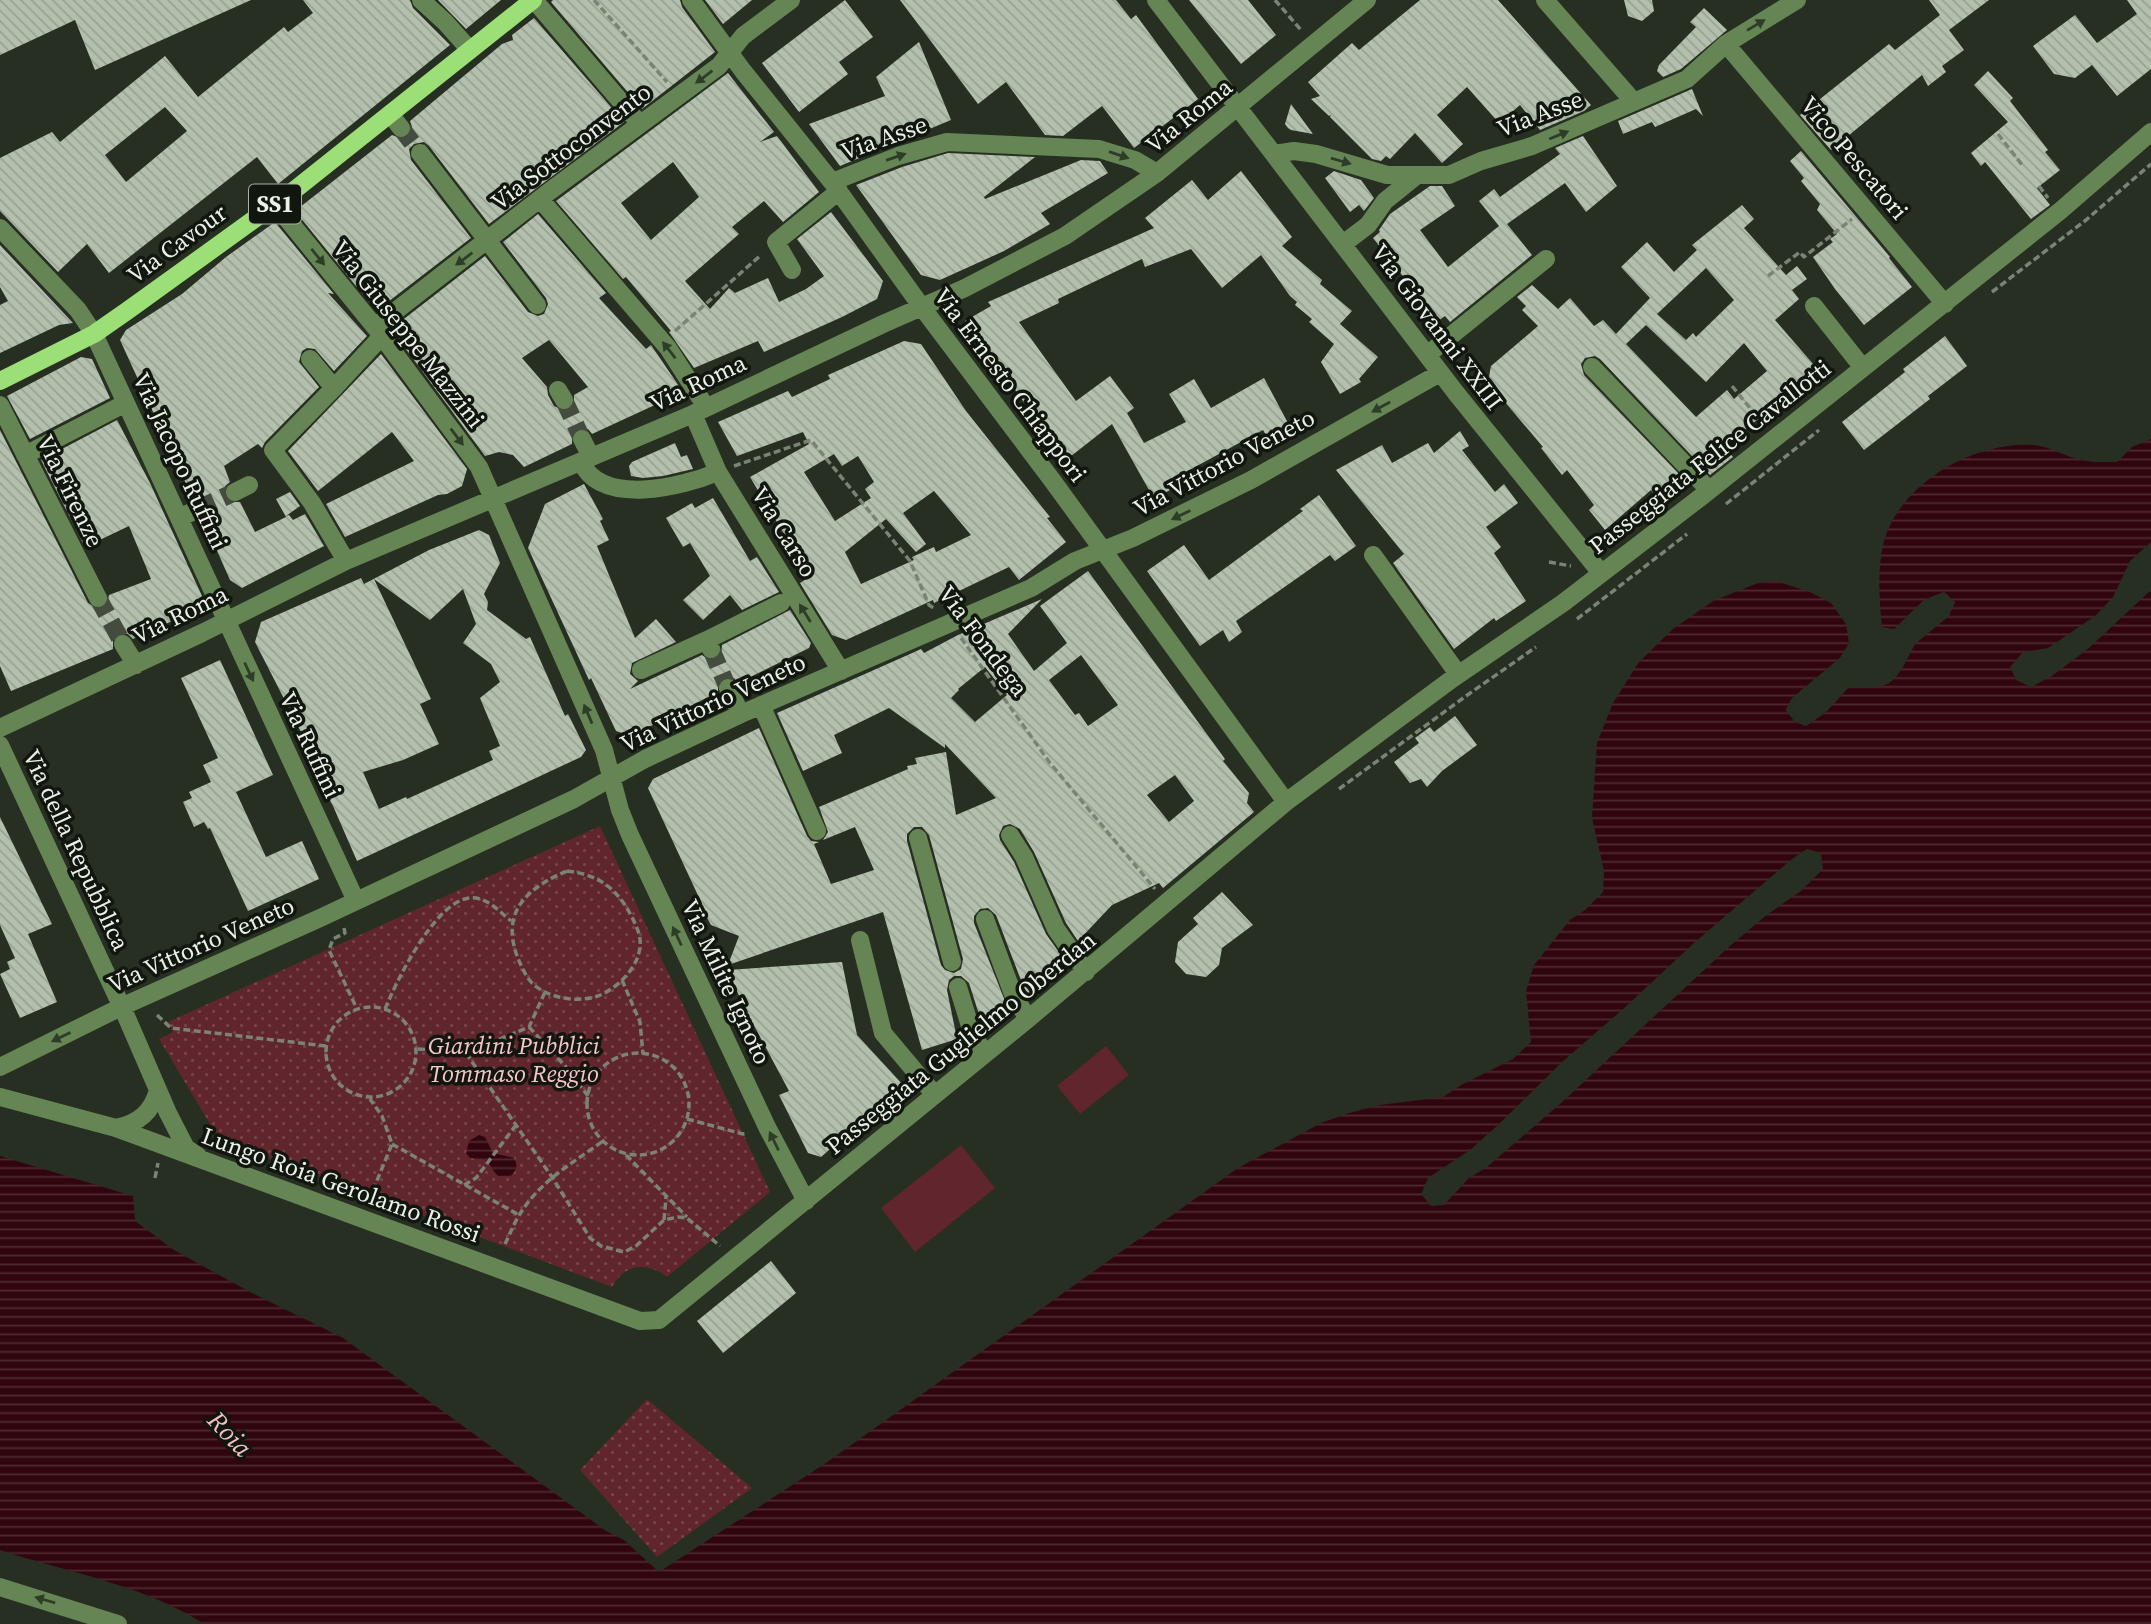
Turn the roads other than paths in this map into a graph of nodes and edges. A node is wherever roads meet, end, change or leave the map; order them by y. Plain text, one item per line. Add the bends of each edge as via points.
1 (421, 0) edge
2 (691, 0) edge
3 (791, 0) edge
4 (1156, 0) edge
5 (1367, 0) edge
6 (1545, 0) edge
7 (1797, 0) edge
8 (524, 3) edge
9 (1726, 44) junction
10 (470, 50) junction
11 (730, 54) junction
12 (1634, 102) junction
13 (1239, 107) junction
14 (640, 124) junction
15 (2151, 132) edge
16 (420, 153) tunnel mouth
17 (1274, 154) junction
18 (1157, 173) junction
19 (1416, 176) junction
20 (836, 187) junction
21 (540, 199) junction
22 (275, 204) junction
23 (0, 228) edge
24 (488, 240) junction
25 (1343, 244) junction
26 (1546, 259) dead end
27 (792, 270) dead end
28 (1945, 304) junction
29 (537, 305) dead end
30 (921, 306) junction
31 (1814, 306) dead end
32 (379, 331) junction
33 (94, 334) junction
34 (1427, 355) junction
35 (310, 359) dead end
36 (1592, 367) dead end
37 (1863, 368) junction
38 (1440, 373) junction
39 (0, 380) edge
40 (334, 388) junction
41 (126, 403) junction
42 (0, 405) edge
43 (699, 410) junction
44 (582, 439) tunnel mouth
45 (26, 455) junction
46 (586, 459) junction
47 (718, 472) junction
48 (1709, 491) junction
49 (494, 499) junction
50 (198, 509) tunnel mouth
51 (179, 518) junction
52 (1101, 550) junction
53 (1373, 555) dead end
54 (346, 561) junction
55 (1601, 573) junction
56 (98, 598) tunnel mouth
57 (780, 603) dead end
58 (225, 615) junction
59 (123, 644) tunnel mouth
60 (135, 665) junction
61 (641, 670) dead end
62 (841, 671) junction
63 (1458, 674) junction
64 (728, 688) tunnel mouth
65 (761, 705) junction
66 (741, 714) junction
67 (0, 728) edge
68 (0, 745) edge
69 (611, 778) junction
70 (1286, 802) junction
71 (817, 831) dead end
72 (1010, 835) dead end
73 (918, 838) dead end
74 (356, 901) junction
75 (985, 919) dead end
76 (860, 940) dead end
77 (952, 962) dead end
78 (1086, 972) junction
79 (958, 987) dead end
80 (121, 1007) junction
81 (1028, 1019) junction
82 (984, 1055) junction
83 (0, 1067) edge
84 (158, 1090) junction
85 (935, 1095) junction
86 (0, 1097) edge
87 (116, 1128) junction
88 (205, 1162) junction
89 (806, 1201) junction
90 (662, 1317) joint
91 (0, 1587) edge
92 (118, 1624) edge

1 - 10 street
2 - 11 street, Via Ernesto Chiappori
3 - 11 street, Via Sottoconvento via 743,36
4 - 13 street, Via Giovanni XXIII
5 - 13 street, Via Roma
6 - 12 street
9 -> 7 street, Via Asse
8 - 10 main road, Via Cavour / SS1
8 - 14 street
9 - 12 street, Via Asse via 1687,79
9 - 28 street, Vico Pescatori
10 - 22 main road, Via Cavour / SS1 via 395,121
11 -> 14 street, Via Sottoconvento
11 - 20 street, Via Ernesto Chiappori
19 -> 12 street, Via Asse via 1449,175
13 - 17 street, Via Giovanni XXIII
13 - 18 street, Via Roma
14 - 21 street, Via Sottoconvento
15 - 28 street, Passeggiata Felice Cavallotti
16 - 24 street
17 -> 19 street, Via Asse via 1316,154 1387,175
17 - 25 street, Via Giovanni XXIII
20 -> 18 street, Via Asse via 898,156 947,142 1099,149 1135,160
18 - 30 street, Via Roma via 1065,236 962,290
19 - 25 street
20 - 27 street, Via Asse via 776,242
20 - 30 street, Via Ernesto Chiappori
21 - 24 street, Via Sottoconvento
43 -> 21 street, Via Carso via 686,374 663,342
22 -> 32 street, Via Giuseppe Mazzini
22 - 33 main road, Via Cavour / SS1
23 - 33 street, Via Jacopo Ruffini via 78,310
24 - 29 street
24 -> 32 street, Via Sottoconvento
25 - 34 street, Via Giovanni XXIII
26 - 34 street
28 - 37 street, Passeggiata Felice Cavallotti
30 - 43 street, Via Roma
30 - 52 street, Via Ernesto Chiappori
31 - 37 street
32 - 40 street, Via Sottoconvento
32 -> 49 street, Via Giuseppe Mazzini via 479,467
33 - 39 main road, Via Cavour / SS1
33 - 41 street, Via Jacopo Ruffini
34 - 38 street, Via Giovanni XXIII
35 - 40 street
36 - 48 street
37 - 48 street, Passeggiata Felice Cavallotti
38 -> 52 street, Via Vittorio Veneto via 1251,480
38 - 55 street, Via Giovanni XXIII
40 - 54 street, Via Sottoconvento via 273,450
41 - 45 street
41 - 51 street, Via Jacopo Ruffini
42 - 45 street, Via Firenze
43 - 46 street, Via Roma
43 - 47 street, Via Carso
44 - 46 street
45 - 56 street, Via Firenze
46 - 47 street via 587,474 633,489 676,486
46 - 49 street, Via Roma
62 -> 47 street, Via Carso
48 - 55 street, Passeggiata Felice Cavallotti
49 - 54 street, Via Roma
69 -> 49 street, Via Giuseppe Mazzini via 604,750
50 - 51 street
51 - 58 street, Via Jacopo Ruffini
52 - 62 street, Via Vittorio Veneto via 1031,589
52 - 70 street, Via Ernesto Chiappori
53 - 63 street
54 - 58 street, Via Roma
55 - 63 street, Passeggiata Felice Cavallotti
57 - 61 street via 709,644
58 - 60 street, Via Roma
58 -> 74 street, Via Ruffini
59 - 60 street
60 - 67 street, Via Roma
62 - 65 street, Via Vittorio Veneto
63 - 70 street, Passeggiata Felice Cavallotti
64 - 66 street
65 - 66 street, Via Vittorio Veneto
65 - 71 street
66 - 69 street, Via Vittorio Veneto
68 - 80 street, Via della Repubblica
69 - 74 street, Via Vittorio Veneto
89 -> 69 street, Via Milite Ignoto via 767,1128 630,835
70 - 78 street, Passeggiata Guglielmo Oberdan
72 - 78 street via 1056,929
73 - 77 street
74 - 80 street, Via Vittorio Veneto
75 - 81 street via 1013,994
76 - 85 street via 883,1033
78 - 81 street, Passeggiata Guglielmo Oberdan
79 - 82 street
80 -> 83 street, Via Vittorio Veneto
80 - 84 street, Via della Repubblica
81 - 82 street, Passeggiata Guglielmo Oberdan
82 - 85 street, Passeggiata Guglielmo Oberdan
84 - 87 street via 147,1113
84 - 88 street, Via della Repubblica via 186,1148
85 - 89 street, Passeggiata Guglielmo Oberdan
86 - 87 street, Lungo Roia Gerolamo Rossi
87 - 88 street, Lungo Roia Gerolamo Rossi
88 - 90 street, Lungo Roia Gerolamo Rossi via 640,1321
89 - 90 street, Passeggiata Guglielmo Oberdan
92 -> 91 street

